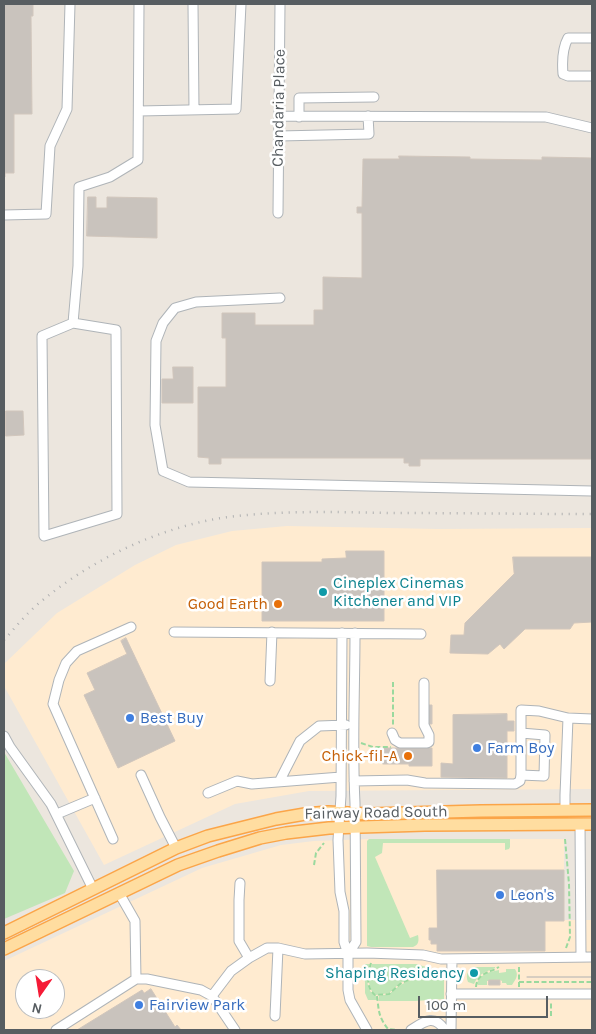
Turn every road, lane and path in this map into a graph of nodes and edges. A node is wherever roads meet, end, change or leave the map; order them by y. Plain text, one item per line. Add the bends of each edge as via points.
1 (70, 4) edge
2 (140, 4) edge
3 (192, 4) edge
4 (241, 4) edge
5 (280, 4) edge
6 (592, 38) edge
7 (592, 76) edge
8 (374, 97) dead end
9 (194, 110) junction
10 (139, 111) junction
11 (279, 116) junction
12 (299, 116) junction
13 (368, 116) junction
14 (592, 128) edge
15 (279, 136) junction
16 (278, 213) dead end
17 (4, 215) edge
18 (280, 298) dead end
19 (73, 323) junction
20 (592, 491) edge
21 (131, 627) dead end
22 (174, 632) dead end
23 (272, 632) junction
24 (342, 633) junction
25 (355, 633) junction
26 (421, 634) dead end
27 (270, 681) dead end
28 (427, 683) dead end
29 (568, 718) junction
30 (592, 719) edge
31 (341, 725) junction
32 (354, 725) junction
33 (392, 733) dead end
34 (521, 733) junction
35 (4, 736) edge
36 (141, 775) dead end
37 (521, 775) junction
38 (341, 776) junction
39 (354, 781) junction
40 (279, 782) junction
41 (208, 793) dead end
42 (95, 798) junction
43 (565, 810) junction
44 (592, 810) edge
45 (340, 813) junction
46 (355, 813) junction
47 (57, 814) junction
48 (580, 824) junction
49 (592, 824) edge
50 (355, 827) junction
51 (339, 828) junction
52 (565, 839) dead end
53 (114, 840) dead end
54 (324, 843) dead end
55 (592, 845) edge
56 (176, 848) junction
57 (592, 856) edge
58 (314, 865) dead end
59 (240, 883) dead end
60 (93, 889) junction
61 (592, 892) edge
62 (119, 893) junction
63 (4, 933) edge
64 (592, 943) edge
65 (278, 948) junction
66 (566, 948) dead end
67 (4, 949) edge
68 (348, 954) junction
69 (580, 957) junction
70 (592, 957) edge
71 (250, 958) junction
72 (452, 958) junction
73 (371, 963) dead end
74 (500, 966) dead end
75 (519, 966) dead end
76 (444, 972) dead end
77 (136, 979) junction
78 (518, 982) junction
79 (592, 982) edge
80 (519, 987) dead end
81 (476, 989) dead end
82 (451, 994) junction
83 (592, 994) edge
84 (212, 996) junction
85 (377, 996) junction
86 (551, 1001) dead end
87 (275, 1016) dead end
88 (551, 1016) dead end
89 (56, 1030) edge
90 (234, 1030) edge
91 (367, 1030) edge
92 (397, 1030) edge
93 (411, 1030) edge
94 (445, 1030) edge
95 (451, 1030) edge

1 - 17 street via 67,108 50,146 46,214
2 - 10 street
3 - 9 street
4 - 9 street via 236,109
5 - 11 street, Chandaria Place
6 - 7 street via 568,38 562,60 563,74
8 - 12 street via 300,98
9 - 10 street
10 - 19 street via 138,160 110,177 79,187
11 - 12 street
11 - 15 street, Chandaria Place
12 - 13 street
13 - 14 street via 546,117
13 - 15 street via 369,134
15 - 16 street, Chandaria Place
18 - 20 street via 196,302 175,308 163,323 156,341 155,425 163,471 189,482
19 - 19 street via 42,336 44,536 117,514 116,330
21 - 42 street via 77,651 66,663 53,704
22 - 23 street
23 - 24 street
23 - 27 street
24 - 25 street
24 - 31 street
25 - 26 street
25 - 32 street
28 - 33 street via 424,725 429,742 404,743 395,740
29 - 30 street
29 - 34 street via 521,710
29 - 43 street
31 - 32 street
31 - 38 street
31 - 40 street via 319,726 300,741
32 - 39 street
34 - 37 street
34 - 37 street via 545,734 544,776
35 - 47 street
36 - 56 street
37 - 39 street via 515,784
38 - 40 street
38 - 45 street
39 - 46 street
40 - 41 street via 252,784 237,781
42 - 47 street
42 - 53 street
43 - 44 main road, Fairway Road South
43 - 46 main road, Fairway Road South
45 - 46 main road, Fairway Road South
45 - 51 street
45 - 56 main road, Fairway Road South via 276,819 208,836
46 - 50 street
47 - 60 street
48 - 49 main road, Fairway Road South
48 - 50 main road, Fairway Road South
48 - 69 street
50 - 51 main road, Fairway Road South
50 - 68 street via 356,942
51 - 62 main road, Fairway Road South via 286,832 218,850
51 - 68 street via 344,942
52 - 66 path via 570,937
54 - 58 path via 316,853
55 - 57 path
56 - 60 main road, Fairway Road South
59 - 71 street via 239,941
60 - 63 main road, Fairway Road South
61 - 64 path
62 - 67 main road, Fairway Road South
62 - 77 street via 135,921
65 - 68 street via 305,954
65 - 71 street via 267,948
65 - 87 street
68 - 72 street
68 - 91 street via 350,1000
69 - 70 street
69 - 72 street
71 - 84 street via 231,971
72 - 82 street
73 - 85 path via 368,982 371,992
74 - 81 path via 482,975
75 - 78 path
76 - 85 path via 431,978 417,977 400,984 391,993
77 - 84 street via 201,990
77 - 89 street
78 - 79 path
78 - 80 path
82 - 83 street
82 - 95 street
84 - 90 street
85 - 92 path via 381,1020 388,1028
86 - 88 path
93 - 94 street via 429,1020 437,1021

